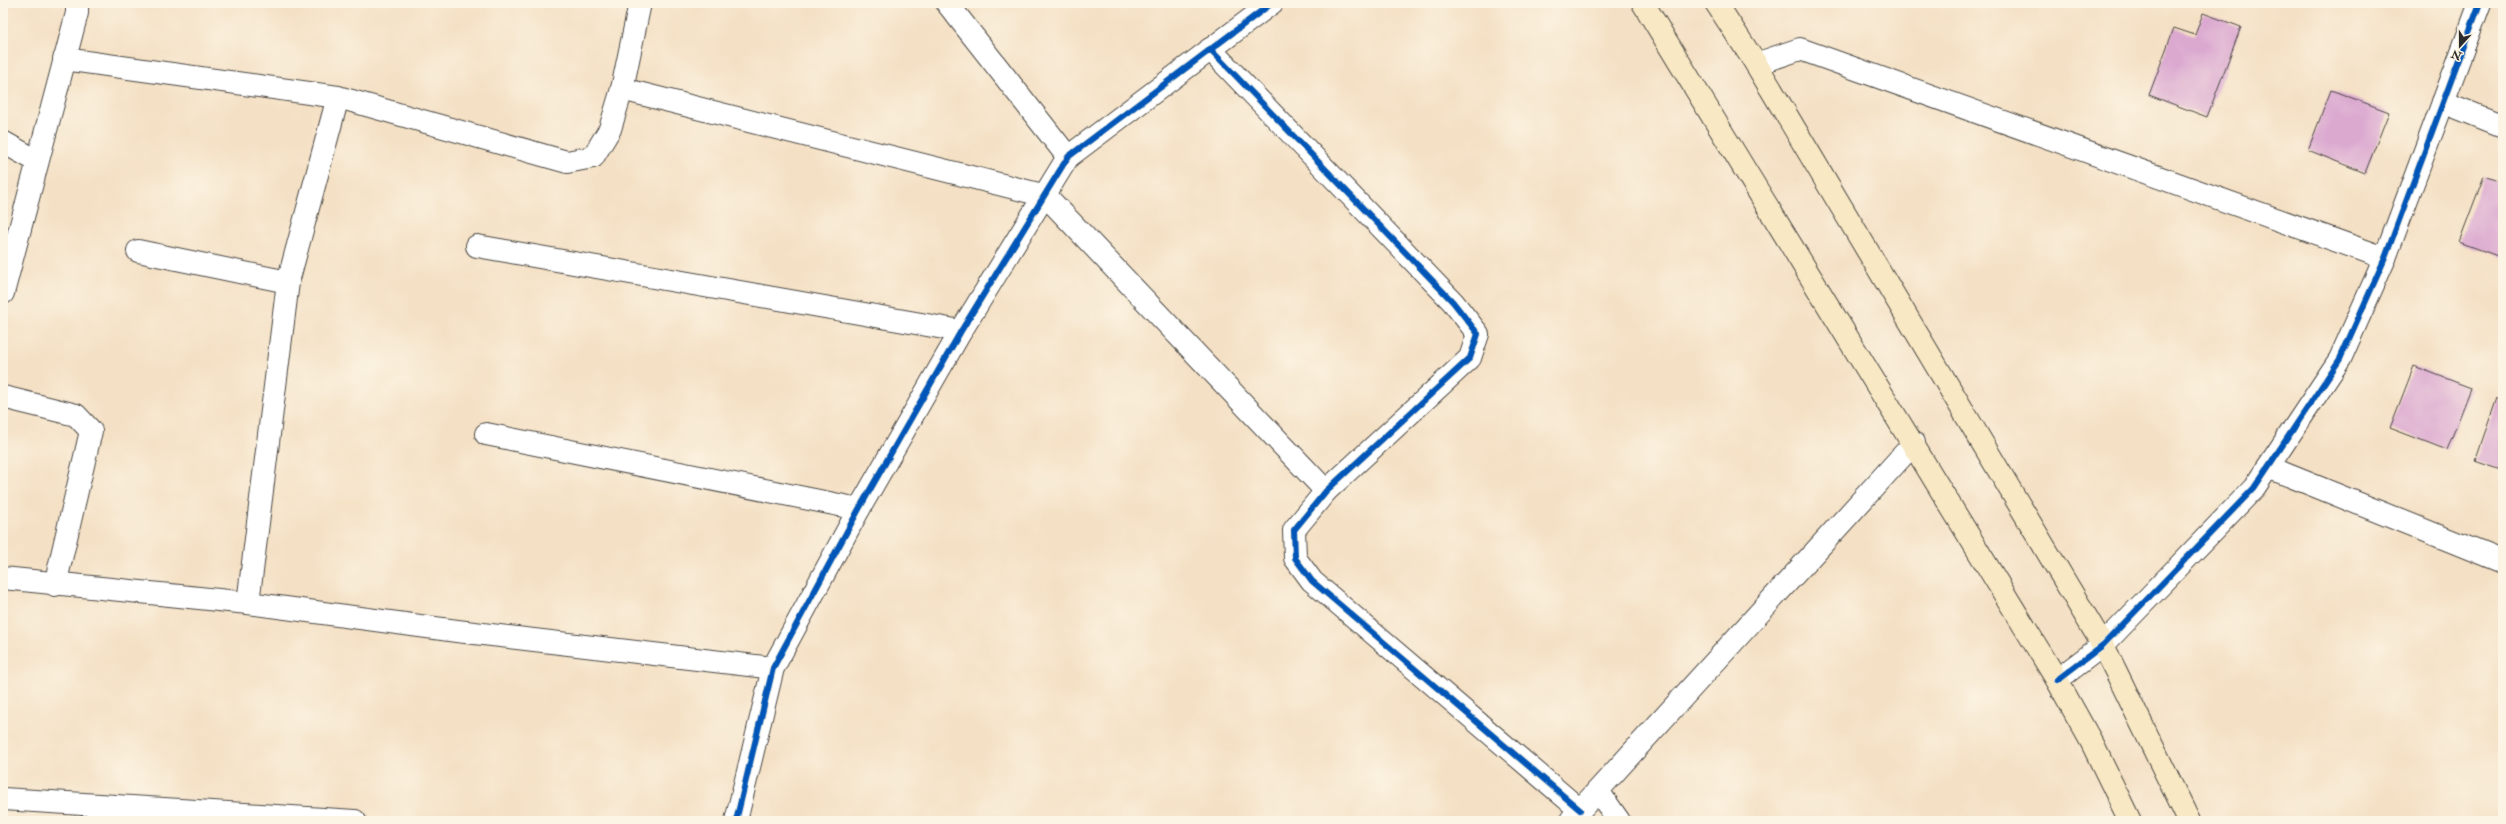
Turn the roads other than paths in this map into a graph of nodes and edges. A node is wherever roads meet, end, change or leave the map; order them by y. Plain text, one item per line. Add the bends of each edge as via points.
1 (77, 3) edge
2 (640, 3) edge
3 (947, 3) edge
4 (1272, 3) edge
5 (1643, 3) edge
6 (1716, 3) edge
7 (2480, 3) edge
8 (1210, 49) junction
9 (64, 59) junction
10 (1756, 64) junction
11 (622, 89) junction
12 (338, 97) junction
13 (2443, 102) junction
14 (2503, 126) edge
15 (3, 142) edge
16 (1068, 158) junction
17 (37, 161) junction
18 (1046, 196) junction
19 (477, 246) dead end
20 (138, 250) dead end
21 (2385, 258) junction
22 (288, 282) junction
23 (3, 292) edge
24 (961, 331) junction
25 (3, 397) edge
26 (486, 434) dead end
27 (1914, 443) junction
28 (2268, 467) junction
29 (1326, 491) junction
30 (859, 508) junction
31 (2503, 562) edge
32 (3, 578) edge
33 (54, 585) junction
34 (248, 603) junction
35 (2103, 645) junction
36 (773, 668) junction
37 (2057, 680) junction
38 (1598, 791) junction
39 (3, 799) edge
40 (1575, 816) edge
41 (355, 821) edge
42 (736, 821) edge
43 (1618, 821) edge
44 (2130, 821) edge
45 (2189, 821) edge

1 - 9 street via 77,13
2 - 11 street
3 - 16 street
4 - 8 street
5 - 27 main road
6 - 10 main road
7 - 13 street
8 - 16 street
8 - 29 street via 1453,302 1478,334 1470,358
9 - 12 street
9 - 17 street
10 - 21 street via 1800,49
10 - 35 main road
11 - 12 street via 610,129 593,157 567,162
11 - 18 street
12 - 22 street
13 - 14 street
13 - 21 street
15 - 17 street
16 - 18 street
17 - 23 street
18 - 24 street
18 - 29 street
19 - 24 street
20 - 22 street
21 - 28 street via 2340,359
22 - 34 street
24 - 30 street
25 - 33 street via 76,415 90,431
26 - 30 street
27 - 37 main road
27 - 38 street
28 - 31 street
28 - 35 street via 2254,488
29 - 40 street via 1294,530 1295,558 1312,581
30 - 36 street
32 - 33 street
33 - 34 street
34 - 36 street via 457,631
35 - 37 street
35 - 45 main road
36 - 42 street
37 - 44 main road via 2092,743
38 - 40 street
38 - 43 street
39 - 41 street

